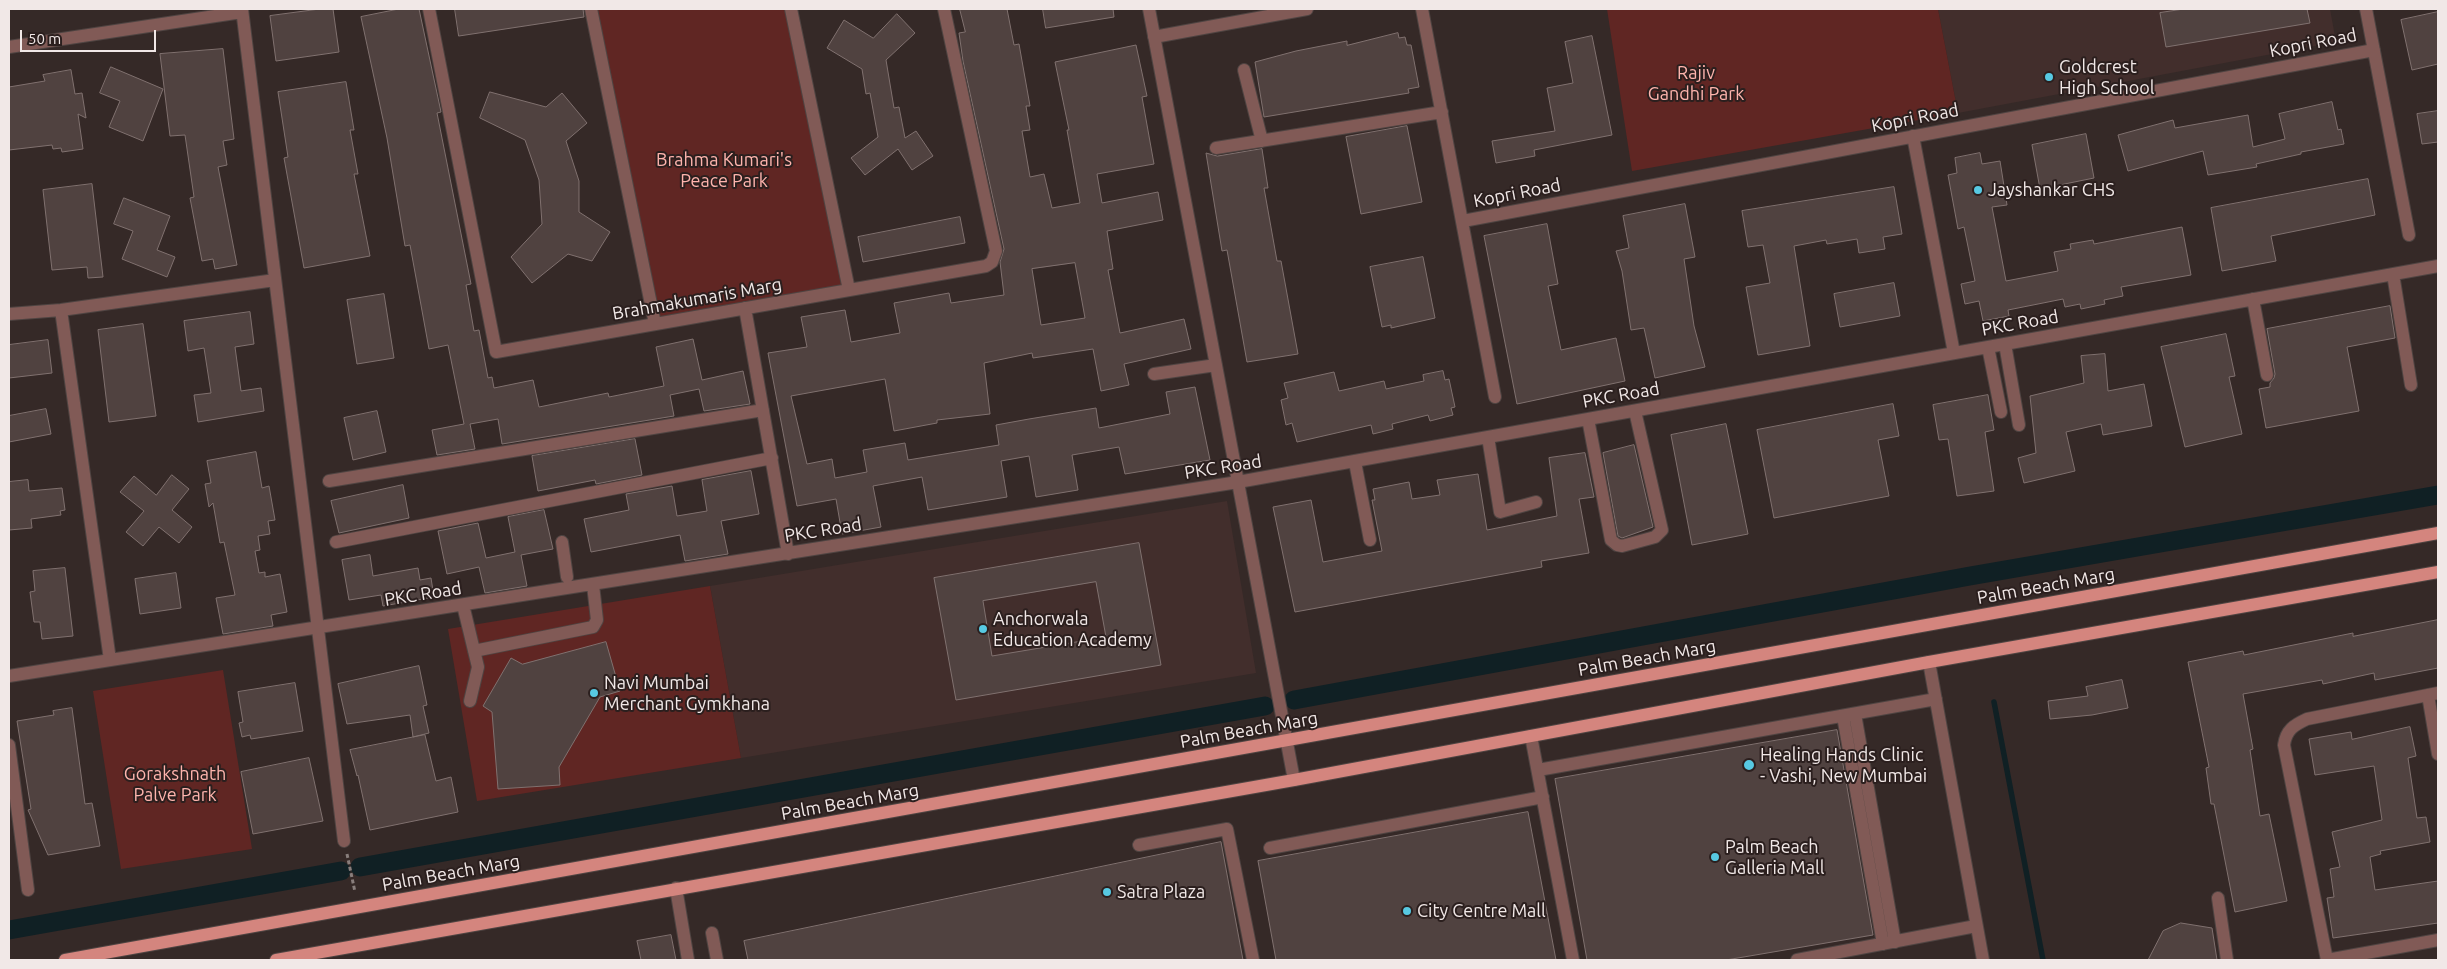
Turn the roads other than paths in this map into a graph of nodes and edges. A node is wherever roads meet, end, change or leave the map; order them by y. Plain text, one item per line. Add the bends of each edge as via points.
1 (430, 9) edge
2 (591, 9) edge
3 (791, 9) edge
4 (944, 9) edge
5 (1149, 9) edge
6 (1308, 9) edge
7 (1422, 9) edge
8 (2366, 9) edge
9 (242, 10) edge
10 (1154, 37) junction
11 (9, 47) edge
12 (2374, 50) junction
13 (1244, 70) dead end
14 (1442, 112) junction
15 (1913, 136) junction
16 (1262, 140) junction
17 (1216, 148) dead end
18 (1462, 221) junction
19 (2409, 236) dead end
20 (2438, 266) edge
21 (2393, 274) junction
22 (275, 280) junction
23 (849, 290) junction
24 (2253, 299) junction
25 (745, 308) junction
26 (61, 310) junction
27 (9, 314) edge
28 (655, 324) junction
29 (2004, 344) junction
30 (1988, 347) junction
31 (1954, 353) junction
32 (1216, 365) junction
33 (1154, 374) dead end
34 (2267, 375) dead end
35 (2411, 385) dead end
36 (1495, 397) dead end
37 (763, 410) junction
38 (1635, 411) junction
39 (2002, 412) dead end
40 (1588, 419) junction
41 (2019, 425) dead end
42 (1488, 437) junction
43 (772, 458) junction
44 (1355, 462) junction
45 (329, 481) dead end
46 (1238, 482) junction
47 (1536, 502) dead end
48 (2438, 533) edge
49 (1370, 540) dead end
50 (336, 542) dead end
51 (562, 542) dead end
52 (788, 554) junction
53 (2438, 572) edge
54 (566, 577) dead end
55 (593, 585) junction
56 (463, 605) junction
57 (318, 628) junction
58 (474, 651) junction
59 (110, 660) junction
60 (1929, 662) junction
61 (9, 676) edge
62 (2433, 694) edge
63 (1936, 698) junction
64 (470, 702) dead end
65 (1849, 715) junction
66 (1531, 736) junction
67 (1286, 741) junction
68 (9, 745) edge
69 (2438, 754) edge
70 (1542, 769) junction
71 (1294, 780) junction
72 (1543, 797) junction
73 (344, 842) road end
74 (1139, 845) dead end
75 (1270, 848) dead end
76 (676, 888) junction
77 (28, 890) dead end
78 (2218, 898) dead end
79 (1976, 926) junction
80 (712, 933) dead end
81 (2438, 940) edge
82 (1889, 943) junction
83 (65, 960) edge
84 (276, 960) edge
85 (688, 960) edge
86 (717, 960) edge
87 (1253, 960) edge
88 (1574, 960) edge
89 (1582, 960) edge
90 (1797, 960) edge
91 (1983, 960) edge
92 (2227, 960) edge
93 (2327, 960) edge

1 - 28 street, Brahmakumaris Marg via 496,352
2 - 28 street
3 - 23 street
4 - 23 street, Brahmakumaris Marg via 995,257 986,266
5 - 10 street
6 - 10 street
7 - 14 street
8 - 12 street
9 - 11 street
9 - 22 street
10 - 32 street
12 - 15 street, Kopri Road
12 - 19 street
13 - 16 street
14 - 16 street
14 - 18 street
15 - 18 street, Kopri Road
15 - 31 street
16 - 17 street
18 - 36 street
20 - 21 street, PKC Road
21 - 24 street, PKC Road
21 - 35 street
22 - 26 street
22 - 57 street
23 - 25 street, Brahmakumaris Marg
24 - 29 street, PKC Road
24 - 34 street
25 - 28 street, Brahmakumaris Marg
25 - 37 street
26 - 27 street
26 - 59 street
29 - 30 street, PKC Road
29 - 41 street
30 - 31 street, PKC Road
30 - 39 street
31 - 38 street, PKC Road
32 - 33 street
32 - 46 street
37 - 43 street
37 - 45 street
38 - 40 street, PKC Road
38 - 40 street via 1662,530 1656,537 1622,546 1611,540
40 - 42 street, PKC Road
42 - 44 street, PKC Road
42 - 47 street via 1500,512
43 - 50 street
43 - 52 street
44 - 46 street, PKC Road
44 - 49 street
46 - 52 street, PKC Road
46 - 67 street
48 - 67 main road, Palm Beach Marg
51 - 54 street
52 - 55 street, PKC Road
53 - 60 main road
55 - 56 street, PKC Road
55 - 58 street via 597,620 593,627
56 - 57 street, PKC Road
56 - 58 street
57 - 59 street, PKC Road
57 - 73 street
58 - 64 street via 478,667
59 - 61 street, PKC Road
60 - 63 street
60 - 66 main road
62 - 69 street
62 - 93 street via 2307,718 2285,735 2284,745
63 - 65 street
63 - 79 street
65 - 70 street
65 - 82 street
65 - 82 street via 1877,924
66 - 70 street
66 - 71 main road
67 - 71 street
67 - 83 main road, Palm Beach Marg
68 - 77 street
70 - 72 street
70 - 89 street
71 - 76 main road
72 - 75 street
72 - 88 street
74 - 87 street via 1227,828
76 - 84 main road
76 - 85 street
78 - 92 street
79 - 82 street
79 - 91 street
80 - 86 street
81 - 93 street
82 - 90 street

